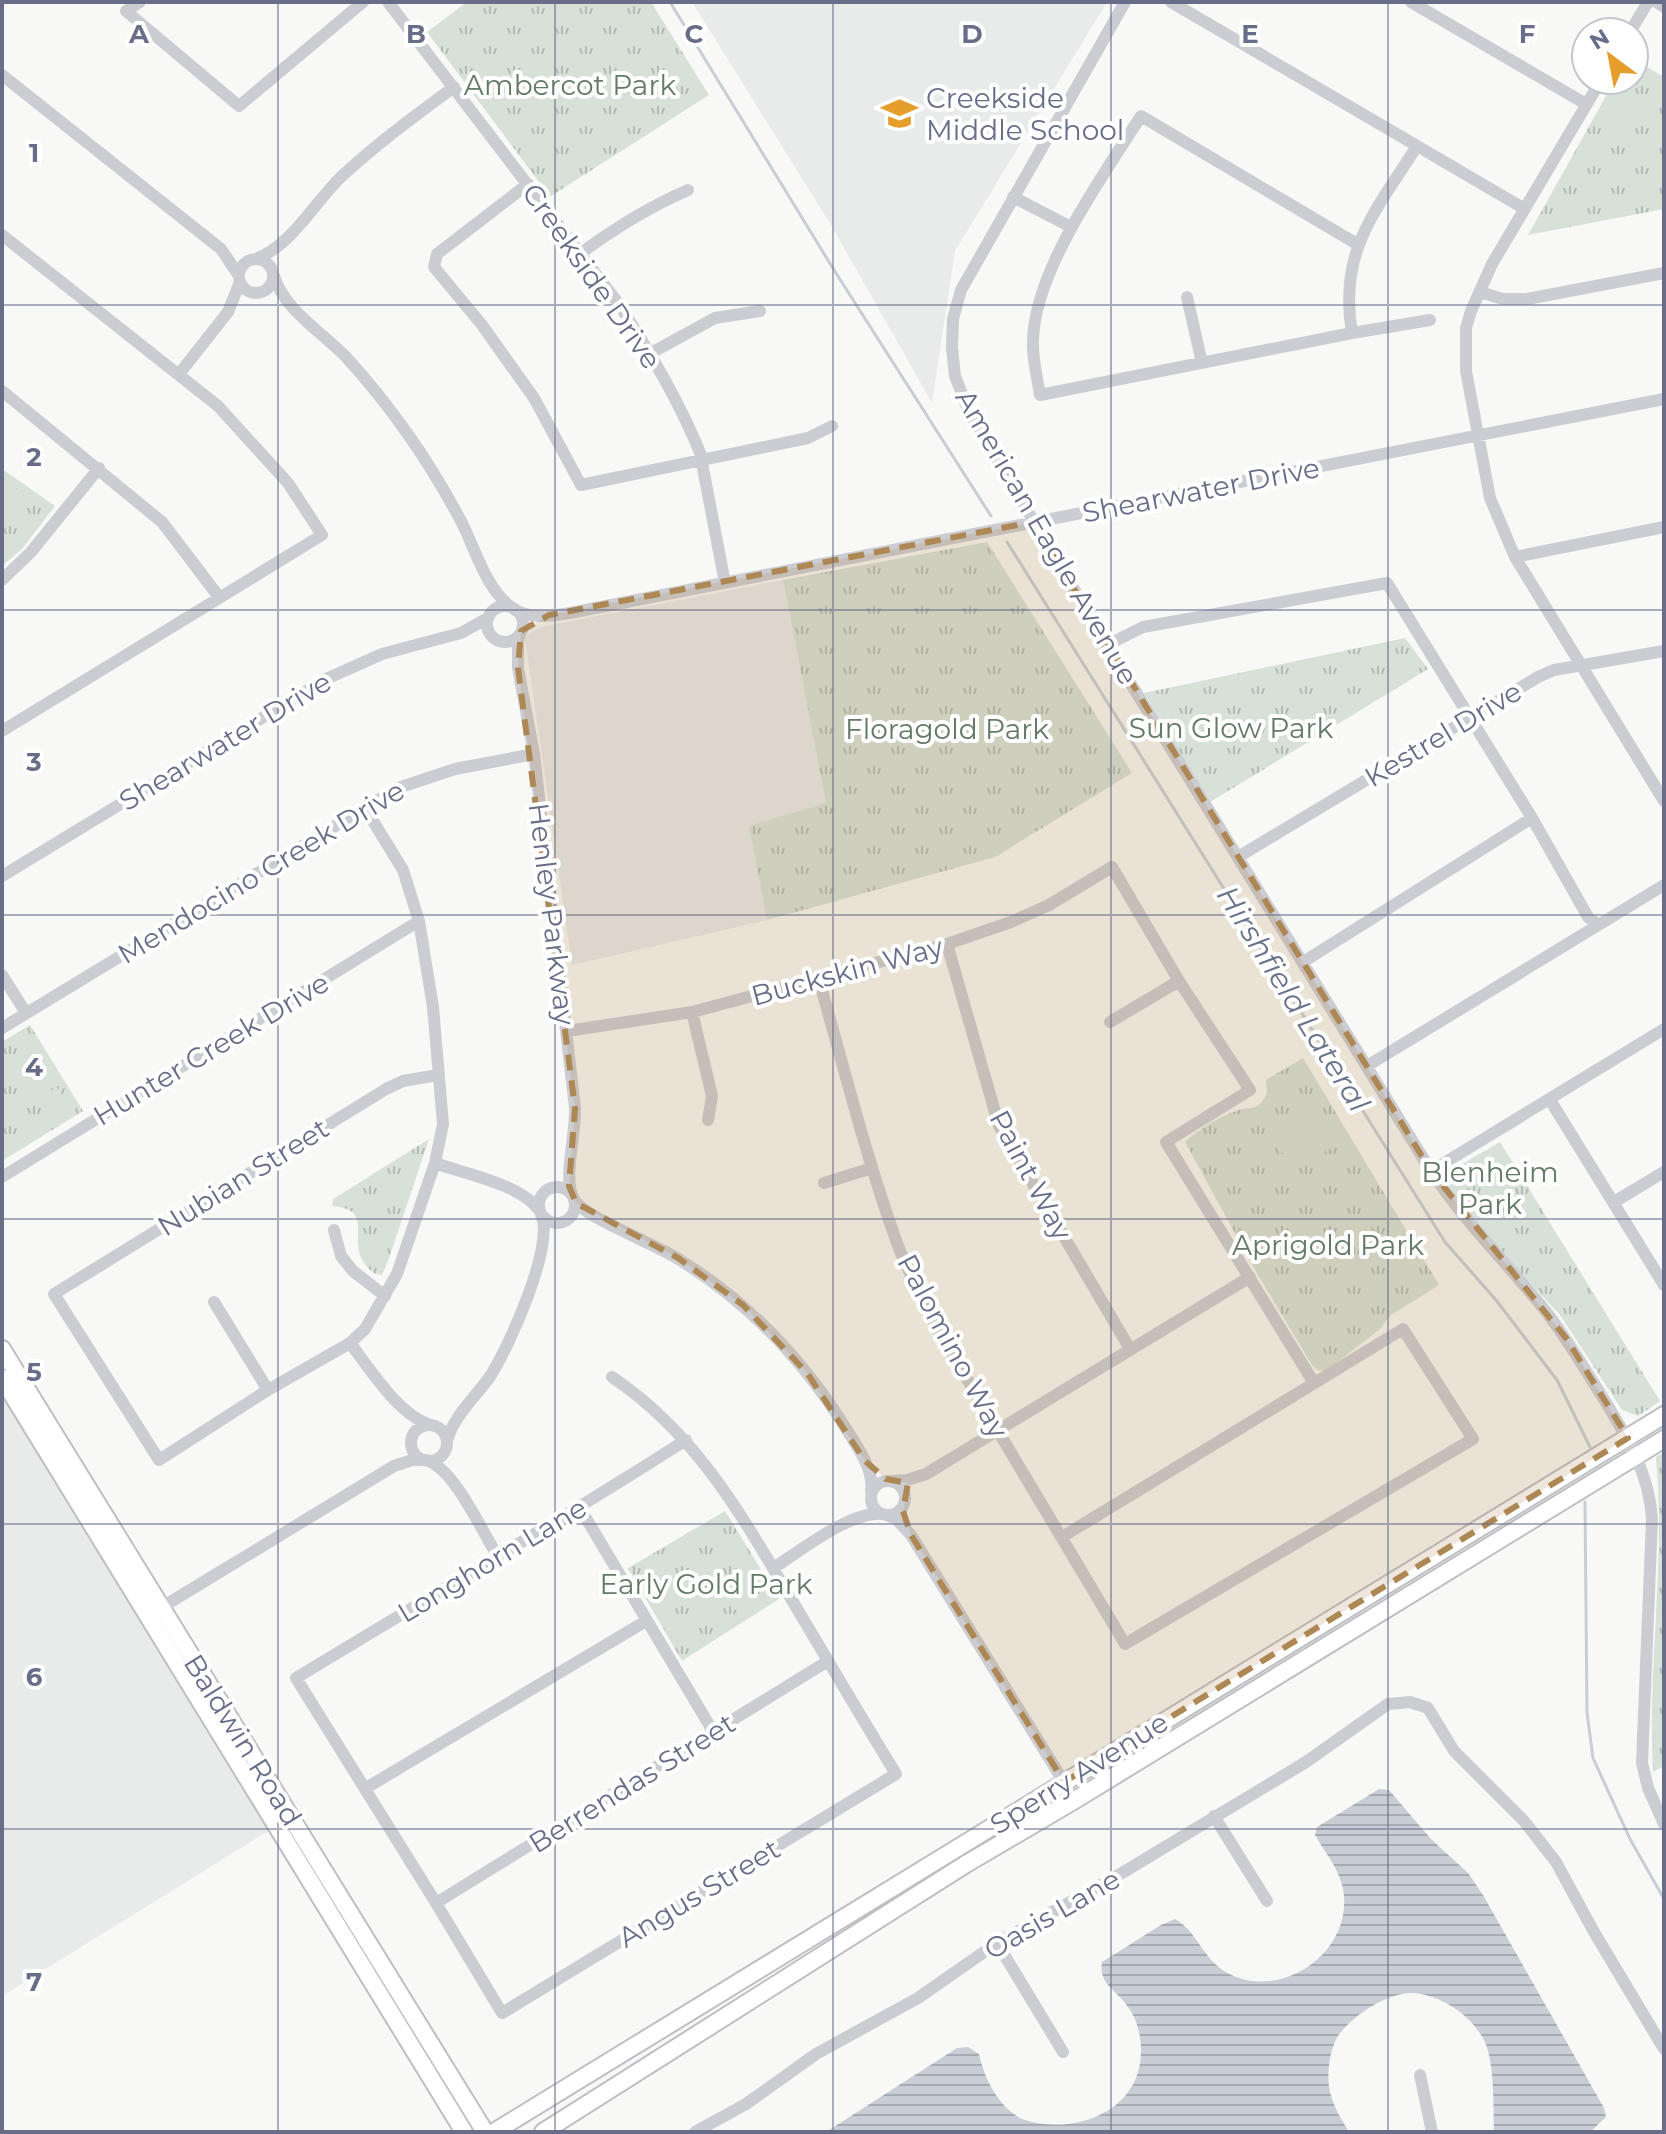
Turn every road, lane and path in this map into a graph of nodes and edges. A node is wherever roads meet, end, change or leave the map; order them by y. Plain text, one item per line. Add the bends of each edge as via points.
1 (140, 2) edge
2 (363, 2) edge
3 (388, 2) edge
4 (1125, 2) edge
5 (1171, 2) edge
6 (1411, 2) edge
7 (1656, 2) edge
8 (1664, 7) edge
9 (2, 75) edge
10 (454, 87) junction
11 (1591, 96) edge
12 (1586, 104) junction
13 (1417, 146) junction
14 (528, 184) junction
15 (688, 190) dead end
16 (1013, 197) junction
17 (1525, 209) junction
18 (1071, 227) junction
19 (2, 235) edge
20 (286, 239) junction
21 (1357, 244) junction
22 (221, 249) junction
23 (581, 253) junction
24 (254, 259) junction
25 (273, 273) junction
26 (1664, 273) edge
27 (239, 279) junction
28 (1480, 292) junction
29 (259, 293) junction
30 (1187, 297) dead end
31 (291, 305) junction
32 (760, 311) dead end
33 (228, 312) junction
34 (1430, 320) dead end
35 (1352, 333) junction
36 (651, 353) junction
37 (1202, 363) junction
38 (179, 374) junction
39 (2, 391) edge
40 (1664, 399) edge
41 (832, 426) dead end
42 (1477, 435) junction
43 (703, 460) junction
44 (99, 468) junction
45 (1033, 522) junction
46 (1664, 527) edge
47 (1515, 557) junction
48 (2, 580) edge
49 (490, 582) junction
50 (725, 583) junction
51 (219, 597) junction
52 (514, 609) junction
53 (549, 615) junction
54 (489, 617) junction
55 (521, 631) junction
56 (461, 633) junction
57 (497, 640) junction
58 (1107, 645) junction
59 (1664, 651) edge
60 (1581, 667) junction
61 (518, 668) junction
62 (1471, 718) junction
63 (2, 731) edge
64 (534, 754) junction
65 (1664, 801) edge
66 (365, 808) junction
67 (1532, 818) junction
68 (1238, 857) junction
69 (2, 876) edge
70 (1664, 885) edge
71 (419, 921) junction
72 (1597, 924) junction
73 (947, 944) junction
74 (1303, 962) junction
75 (2, 975) edge
76 (819, 980) junction
77 (1179, 981) junction
78 (692, 1012) junction
79 (26, 1013) junction
80 (1110, 1022) dead end
81 (2, 1028) edge
82 (1664, 1029) edge
83 (567, 1031) junction
84 (1367, 1066) junction
85 (438, 1075) junction
86 (1550, 1100) junction
87 (708, 1120) dead end
88 (571, 1161) junction
89 (435, 1163) junction
90 (872, 1168) junction
91 (1431, 1171) junction
92 (1664, 1172) edge
93 (2, 1177) edge
94 (824, 1183) dead end
95 (547, 1190) junction
96 (515, 1191) junction
97 (573, 1197) junction
98 (1614, 1202) junction
99 (540, 1212) junction
100 (566, 1220) junction
101 (600, 1220) junction
102 (334, 1230) dead end
103 (543, 1245) junction
104 (1250, 1277) junction
105 (1664, 1285) edge
106 (385, 1296) junction
107 (214, 1302) dead end
108 (350, 1343) junction
109 (2, 1349) edge
110 (1130, 1349) junction
111 (612, 1377) dead end
112 (2, 1378) edge
113 (1314, 1383) junction
114 (268, 1390) junction
115 (402, 1408) junction
116 (460, 1414) junction
117 (1664, 1415) edge
118 (432, 1425) junction
119 (998, 1431) junction
120 (412, 1438) junction
121 (1628, 1438) junction
122 (1664, 1439) edge
123 (686, 1440) junction
124 (446, 1444) junction
125 (1637, 1455) junction
126 (426, 1460) junction
127 (865, 1461) junction
128 (394, 1466) junction
129 (926, 1474) junction
130 (452, 1480) junction
131 (890, 1480) junction
132 (871, 1492) junction
133 (905, 1500) junction
134 (580, 1508) junction
135 (884, 1515) junction
136 (848, 1522) junction
137 (911, 1535) junction
138 (1062, 1537) junction
139 (497, 1555) junction
140 (773, 1568) junction
141 (155, 1611) junction
142 (646, 1621) junction
143 (828, 1661) junction
144 (202, 1704) junction
145 (714, 1733) junction
146 (258, 1764) junction
147 (1064, 1782) junction
148 (366, 1788) junction
149 (1075, 1800) junction
150 (1214, 1816) junction
151 (1664, 1824) edge
152 (1267, 1901) dead end
153 (436, 1903) junction
154 (997, 1943) junction
155 (1664, 2049) edge
156 (1063, 2052) dead end
157 (1420, 2075) dead end
158 (464, 2132) edge
159 (485, 2132) edge
160 (494, 2132) edge
161 (543, 2132) edge
162 (695, 2132) edge
163 (1432, 2132) edge

1 - 2 street via 126,11 239,106
3 - 10 street, Creekside Drive
4 - 16 street, American Eagle Avenue
5 - 13 street
6 - 12 street
7 - 8 street
9 - 22 street
10 - 14 street, Creekside Drive
10 - 20 street via 340,178
11 - 12 street
12 - 17 street
13 - 17 street
13 - 21 street
14 - 23 street, Creekside Drive
14 - 43 street via 437,254 437,274 482,325 534,398 581,485
15 - 23 street via 629,219
16 - 18 street
16 - 45 street, American Eagle Avenue via 961,290 952,348 955,376 969,412
17 - 28 street
18 - 21 street via 1141,116
18 - 37 street via 1035,320 1033,359 1040,395
19 - 38 street
20 - 24 street
20 - 25 street
21 - 35 street via 1348,286
22 - 24 street
22 - 27 street
23 - 36 street, Creekside Drive
24 - 25 street via 266,262
24 - 27 street via 242,266
25 - 29 street via 270,286
25 - 31 street
26 - 28 street via 1527,299
27 - 29 street via 246,290
27 - 33 street
28 - 42 street via 1465,349
29 - 31 street
29 - 33 street
30 - 37 street
31 - 49 street via 343,354 394,415 443,489
32 - 36 street via 715,318
33 - 38 street
34 - 35 street
35 - 37 street
36 - 43 street, Creekside Drive
38 - 51 street via 256,446 322,535
39 - 44 street
40 - 42 street, Shearwater Drive
41 - 43 street via 808,438
42 - 45 street, Shearwater Drive
42 - 47 street via 1490,498
43 - 50 street, Creekside Drive
44 - 48 street
44 - 51 street via 162,522
45 - 50 street, Shearwater Drive
45 - 58 street, American Eagle Avenue
46 - 47 street
47 - 60 street
49 - 52 street
49 - 54 street
50 - 53 street, Shearwater Drive
51 - 63 street
52 - 53 street, Shearwater Drive
52 - 54 street via 500,607
52 - 55 street via 523,621
53 - 55 street, Shearwater Drive
54 - 56 street, Shearwater Drive
54 - 57 street via 487,628
55 - 57 street via 511,641
55 - 61 street, Henley Parkway
56 - 57 street, Shearwater Drive
56 - 69 street, Shearwater Drive via 382,654 315,685
57 - 61 street, Henley Parkway
58 - 62 street via 1143,627 1387,583
58 - 68 street, American Eagle Avenue
59 - 60 street, Kestrel Drive
60 - 62 street, Kestrel Drive via 1538,677
60 - 65 street
61 - 64 street, Henley Parkway
62 - 67 street
62 - 68 street, Kestrel Drive
64 - 66 street, Mendocino Creek Drive via 429,775
64 - 83 street, Henley Parkway
66 - 71 street via 403,870
66 - 79 street, Mendocino Creek Drive
67 - 72 street via 1588,917
67 - 74 street
68 - 74 street, American Eagle Avenue
70 - 72 street
71 - 85 street
71 - 93 street, Hunter Creek Drive
72 - 84 street
73 - 76 street, Buckskin Way
73 - 77 street, Buckskin Way via 1049,905 1112,867
73 - 110 street, Paint Way via 999,1126
74 - 84 street, American Eagle Avenue
75 - 79 street
76 - 78 street, Buckskin Way
76 - 90 street, Palomino Way
77 - 80 street
77 - 104 street via 1250,1090 1166,1142
78 - 83 street, Buckskin Way
78 - 87 street via 712,1096
79 - 81 street, Mendocino Creek Drive
82 - 86 street
83 - 88 street, Henley Parkway via 575,1120
84 - 91 street, American Eagle Avenue
85 - 89 street via 443,1124
85 - 114 street, Nubian Street via 386,1089 54,1294 159,1460
86 - 91 street
86 - 98 street
88 - 95 street
88 - 97 street, Henley Parkway
89 - 96 street
89 - 106 street
90 - 94 street
90 - 119 street, Palomino Way via 898,1246 936,1327
91 - 121 street, American Eagle Avenue via 1566,1338
92 - 98 street
95 - 96 street
95 - 97 street via 559,1187
95 - 99 street via 539,1199
96 - 99 street
97 - 100 street via 574,1210
97 - 101 street
98 - 105 street
99 - 100 street via 549,1221
99 - 103 street
100 - 101 street
100 - 103 street
101 - 127 street via 678,1258 743,1305 807,1373
102 - 106 street via 341,1256
103 - 116 street via 505,1350
104 - 110 street
104 - 113 street
106 - 108 street
107 - 114 street
108 - 114 street
108 - 115 street
109 - 141 main road, Baldwin Road
110 - 119 street
111 - 123 street
112 - 141 main road, Baldwin Road
113 - 138 street
113 - 138 street, Palomino Way via 1403,1329 1473,1439 1125,1644
115 - 118 street
115 - 120 street
116 - 118 street
116 - 124 street
117 - 121 main road, Sperry Avenue
118 - 120 street
118 - 124 street via 442,1431
119 - 129 street
119 - 138 street, Palomino Way
120 - 126 street via 413,1450
120 - 128 street
121 - 125 street, American Eagle Avenue
121 - 147 main road, Sperry Avenue
122 - 125 main road, Sperry Avenue
123 - 134 street, Longhorn Lane
123 - 140 street
124 - 126 street via 437,1459
124 - 130 street
125 - 149 main road, Sperry Avenue
125 - 151 street, American Eagle Avenue via 1652,1519 1642,1763
126 - 128 street
126 - 130 street
127 - 131 street
127 - 132 street
128 - 141 street
129 - 131 street
129 - 133 street
130 - 139 street
131 - 132 street
131 - 133 street via 903,1489
132 - 135 street via 872,1507
132 - 136 street
133 - 135 street via 896,1513
133 - 137 street
134 - 139 street, Longhorn Lane
134 - 142 street
135 - 136 street
135 - 137 street
136 - 140 street
137 - 147 street
139 - 148 street, Longhorn Lane via 296,1678
140 - 143 street
141 - 144 main road, Baldwin Road
141 - 146 main road, Baldwin Road
142 - 145 street
142 - 148 street
143 - 145 street, Berrendas Street
143 - 153 street, Angus Street via 896,1774 502,2013
144 - 146 main road via 213,1706
144 - 158 main road, Baldwin Road
145 - 153 street, Berrendas Street
146 - 159 main road, Baldwin Road
147 - 149 street
147 - 160 main road, Sperry Avenue
148 - 153 street
149 - 161 main road, Sperry Avenue
150 - 152 street
150 - 154 street, Oasis Lane
150 - 155 street, Oasis Lane via 1306,1762 1388,1704 1410,1702 1428,1708 1454,1751 1524,1821 1556,1862
154 - 156 street
154 - 162 street, Oasis Lane via 918,1998 816,2054 746,2104
157 - 163 street

